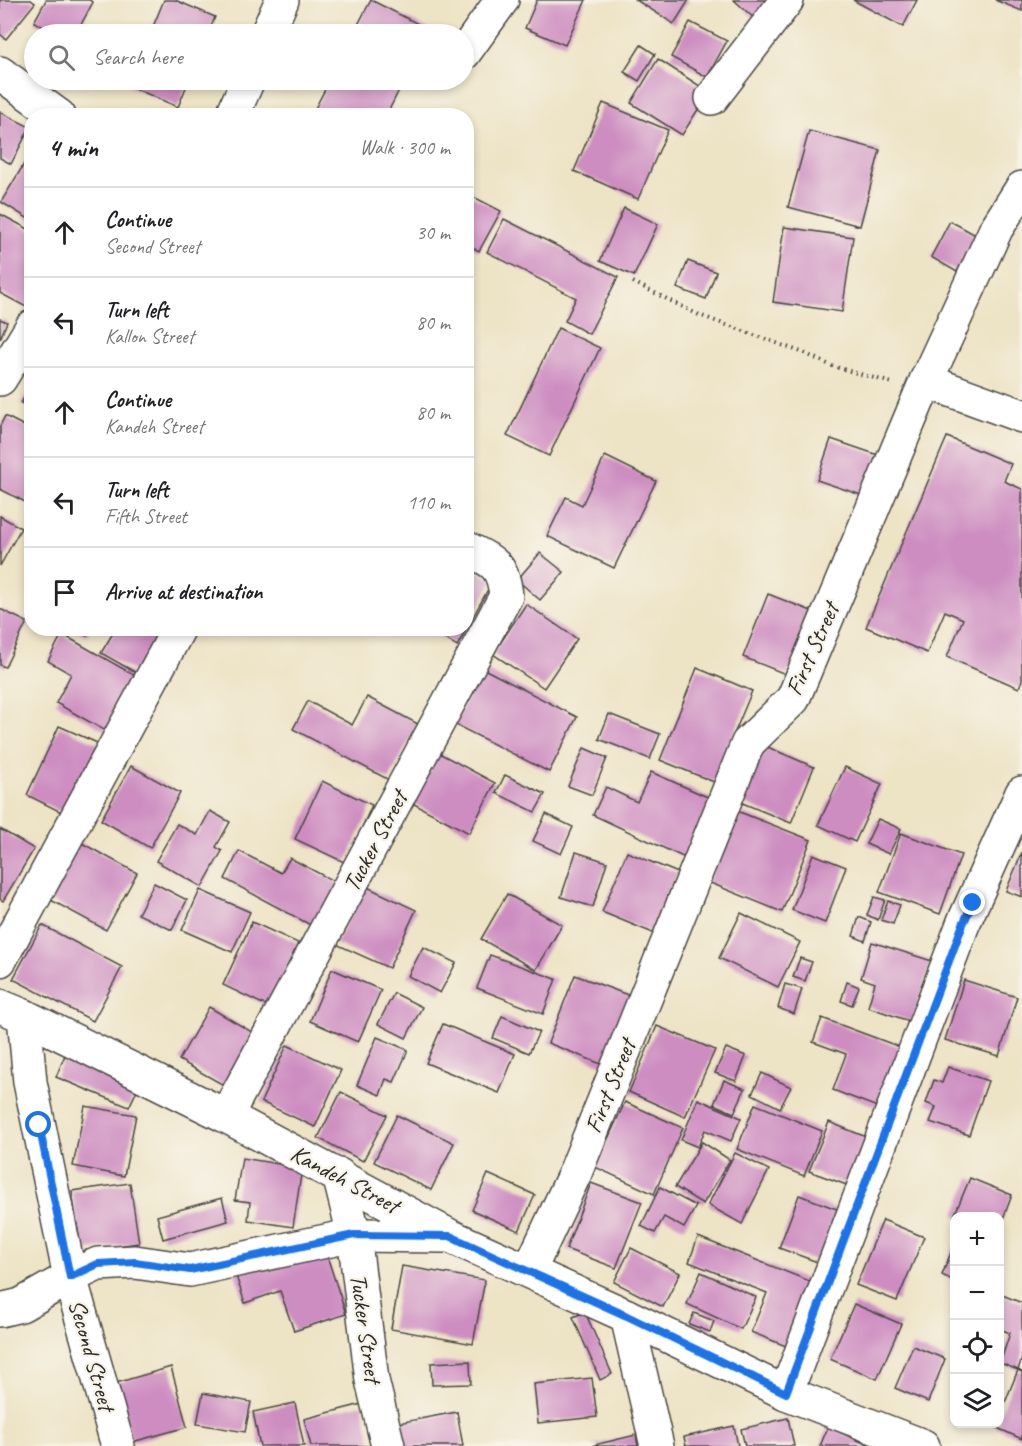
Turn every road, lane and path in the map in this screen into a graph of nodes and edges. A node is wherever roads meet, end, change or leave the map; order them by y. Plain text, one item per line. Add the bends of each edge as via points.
1 (282, 0) edge
2 (502, 0) edge
3 (787, 0) edge
4 (271, 24) edge
5 (474, 39) edge
6 (0, 73) edge
7 (244, 90) edge
8 (712, 98) dead end
9 (48, 108) edge
10 (236, 108) edge
11 (1022, 188) edge
12 (633, 282) dead end
13 (24, 340) edge
14 (0, 379) edge
15 (924, 387) junction
16 (1022, 417) edge
17 (474, 552) edge
18 (175, 636) edge
19 (1022, 793) edge
20 (0, 960) edge
21 (12, 1011) edge
22 (226, 1116) junction
23 (339, 1175) junction
24 (354, 1235) junction
25 (450, 1236) junction
26 (529, 1271) junction
27 (70, 1277) junction
28 (0, 1310) edge
29 (627, 1316) junction
30 (786, 1393) junction
31 (118, 1446) edge
32 (388, 1446) edge
33 (657, 1446) edge
34 (923, 1446) edge

1 - 4 street
2 - 5 street
3 - 8 street
6 - 9 street
7 - 10 street
11 - 15 street, First Street via 996,229
12 - 15 path via 699,315 832,366
13 - 14 street
15 - 16 street
15 - 26 street, First Street via 794,699 748,743 575,1173
17 - 22 street, Tucker Street via 495,563 505,580 506,596
18 - 20 street
19 - 30 street via 963,924
21 - 22 street, Kandeh Street
21 - 27 street, Second Street
22 - 23 street, Kandeh Street
23 - 24 street, Tucker Street
23 - 25 street, Kandeh Street
24 - 25 street
24 - 27 street via 190,1270 135,1262 98,1264
24 - 32 street, Tucker Street via 372,1380
25 - 26 street, Kandeh Street
26 - 29 street, Kandeh Street
27 - 28 street via 21,1305
27 - 31 street, Second Street
29 - 30 street, Kandeh Street
29 - 33 street
30 - 34 street, Kandeh Street

